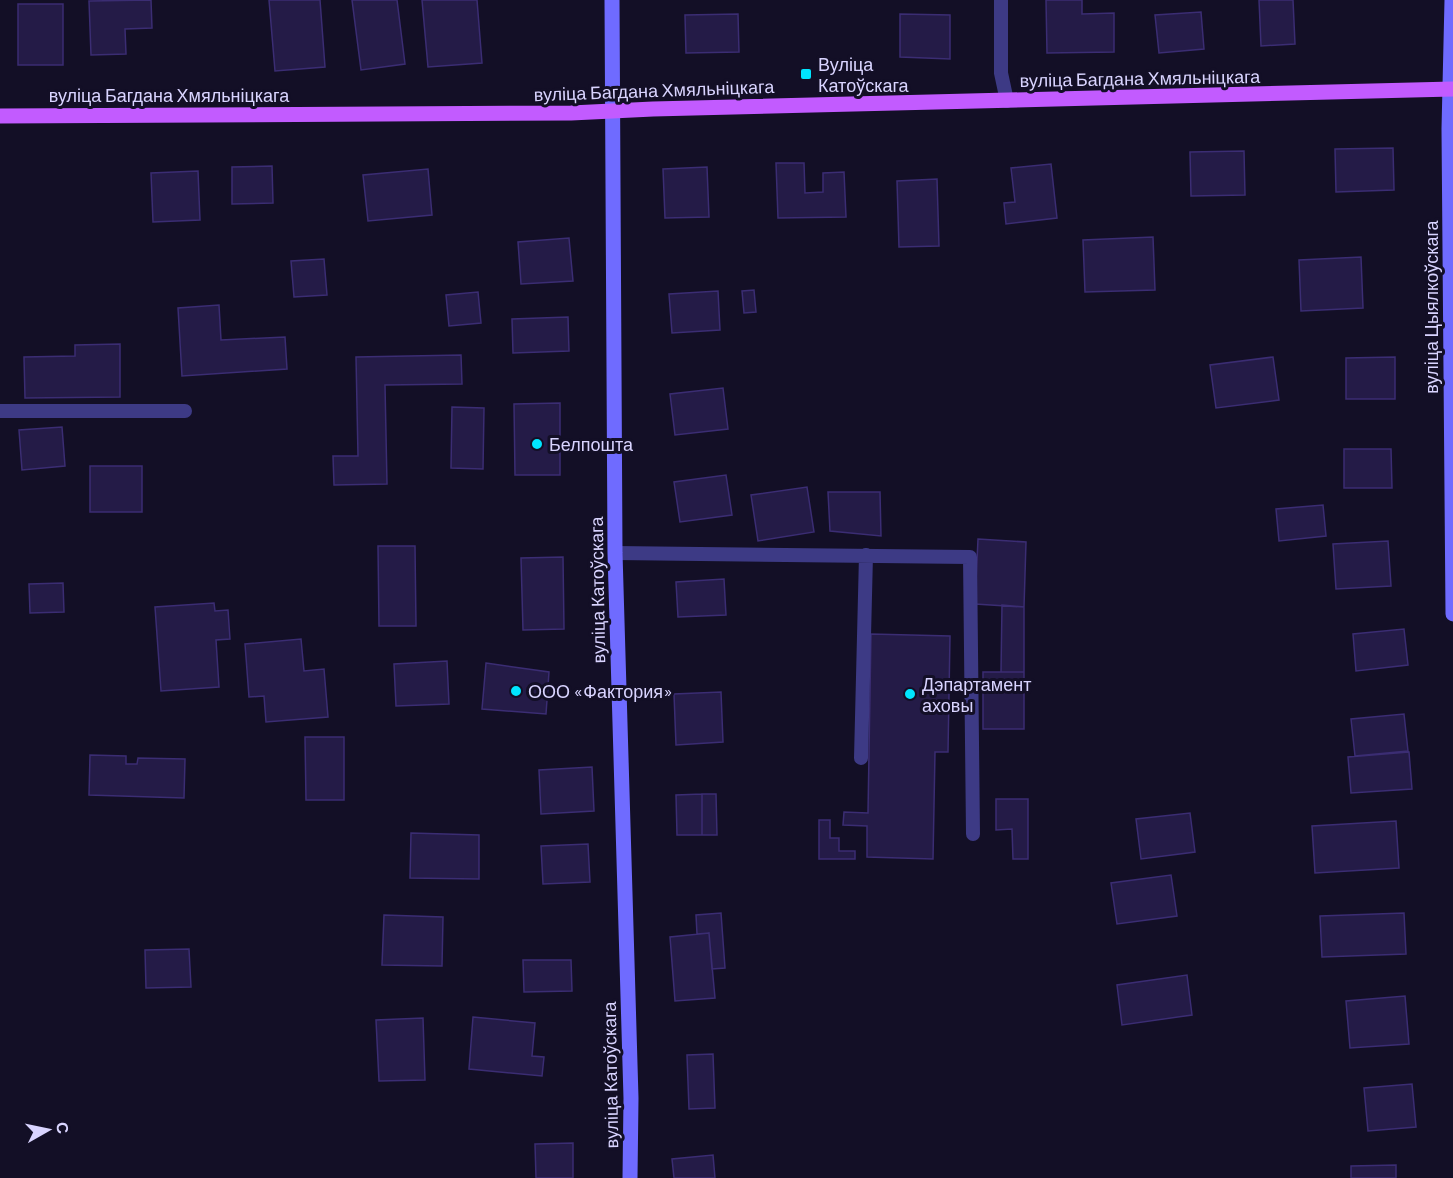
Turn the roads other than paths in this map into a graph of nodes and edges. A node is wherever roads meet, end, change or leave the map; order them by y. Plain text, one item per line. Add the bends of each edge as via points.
1 (612, 0) edge
2 (1001, 0) edge
3 (1452, 0) edge
4 (1451, 89) edge
5 (1007, 101) junction
6 (613, 111) junction
7 (0, 116) edge
8 (0, 411) edge
9 (185, 411) dead end
10 (615, 553) junction
11 (866, 555) junction
12 (1453, 614) edge
13 (861, 758) dead end
14 (973, 834) dead end
15 (630, 1178) edge

1 - 6 street, вуліца Катоўскага
2 - 5 lane via 1001,73
3 - 4 street, вуліца Цыялкоўскага
4 - 5 main road, вуліца Багдана Хмяльніцкага
4 - 12 street, вуліца Цыялкоўскага
5 - 6 main road, вуліца Багдана Хмяльніцкага
6 - 7 main road, вуліца Багдана Хмяльніцкага
6 - 10 street, вуліца Катоўскага
8 - 9 lane
10 - 11 lane
10 - 15 street, вуліца Катоўскага
11 - 13 lane
11 - 14 lane via 970,556

